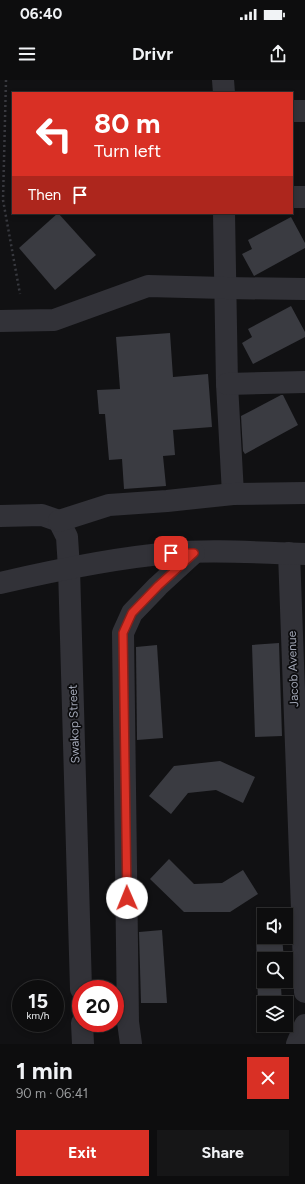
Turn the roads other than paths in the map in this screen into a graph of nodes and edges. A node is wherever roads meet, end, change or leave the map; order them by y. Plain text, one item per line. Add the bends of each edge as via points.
1 (223, 80) edge
2 (224, 92) edge
3 (293, 111) edge
4 (305, 111) edge
5 (293, 197) edge
6 (305, 197) edge
7 (224, 214) edge
8 (225, 288) junction
9 (305, 288) edge
10 (0, 321) edge
11 (305, 382) edge
12 (227, 384) junction
13 (305, 493) edge
14 (233, 494) junction
15 (0, 516) edge
16 (58, 521) junction
17 (194, 553) junction
18 (297, 554) edge
19 (69, 568) junction
20 (0, 583) edge
21 (81, 980) edge
22 (305, 992) edge
23 (305, 1024) edge
24 (82, 1032) edge
25 (83, 1044) edge
26 (131, 1044) edge
27 (296, 1044) edge

1 - 2 street
3 - 4 street
5 - 6 street
7 - 8 street
8 - 9 street
8 - 10 street via 148,286 54,320
8 - 12 street
11 - 12 street
12 - 14 street
13 - 14 street
14 - 16 street via 110,505
15 - 16 street via 42,515
16 - 19 street, Swakop Street via 67,537
17 - 18 street
17 - 19 street via 171,553
17 - 26 street via 132,613 123,633 128,1022
18 - 22 street, Jacob Avenue
19 - 20 street
19 - 21 street, Swakop Street
23 - 27 street
24 - 25 street

